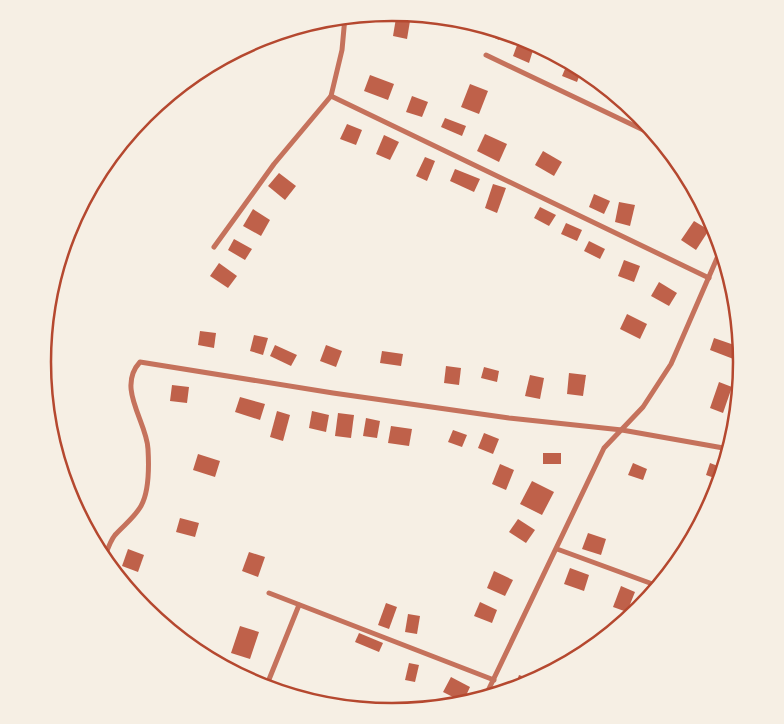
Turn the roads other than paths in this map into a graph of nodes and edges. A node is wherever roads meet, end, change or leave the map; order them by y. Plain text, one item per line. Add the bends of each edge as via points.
1 (344, 25) edge
2 (486, 55) dead end
3 (331, 96) junction
4 (640, 128) edge
5 (214, 248) dead end
6 (717, 259) edge
7 (709, 278) junction
8 (622, 430) junction
9 (722, 448) edge
10 (557, 549) junction
11 (108, 550) edge
12 (651, 583) edge
13 (269, 593) dead end
14 (299, 605) junction
15 (269, 680) edge
16 (494, 680) junction
17 (490, 688) edge

1 - 3 street
2 - 4 street
3 - 5 street via 274,164
3 - 7 street
6 - 7 street
7 - 8 street via 671,364 643,407
8 - 9 street
8 - 10 street via 604,448
8 - 11 street via 500,417 140,362 132,377 133,406 148,447 142,505 114,536
10 - 12 street
10 - 16 street
13 - 14 street
14 - 15 street
14 - 16 street
16 - 17 street

